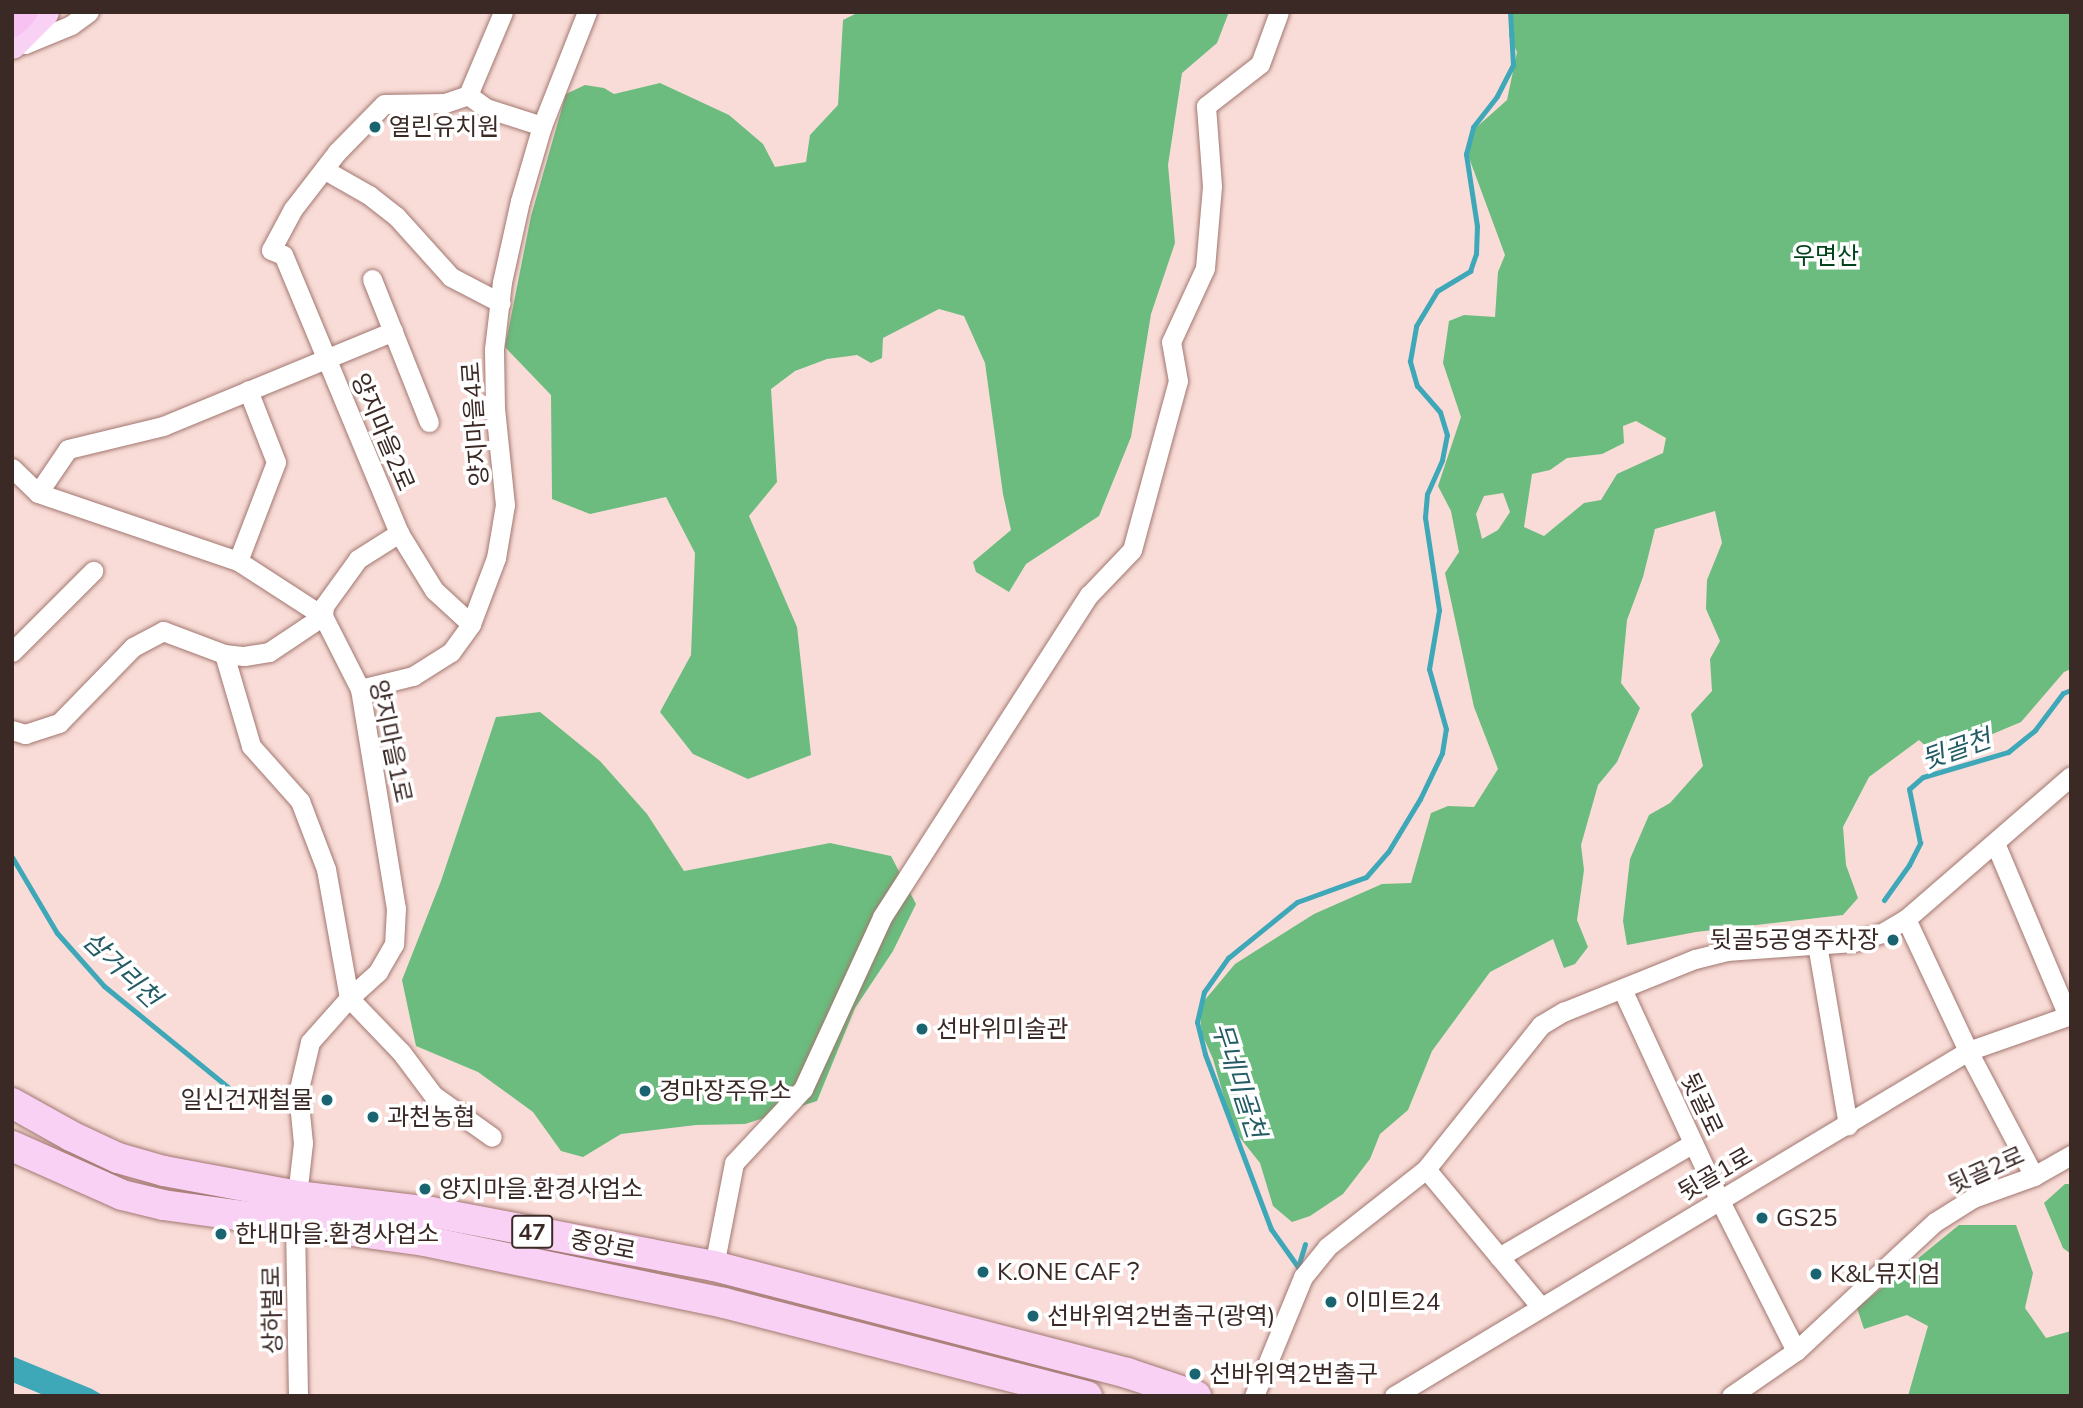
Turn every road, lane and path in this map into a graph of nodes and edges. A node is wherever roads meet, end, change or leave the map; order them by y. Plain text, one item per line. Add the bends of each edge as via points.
1 (44, 12) edge
2 (89, 12) edge
3 (503, 12) edge
4 (587, 12) edge
5 (1279, 12) edge
6 (15, 30) edge
7 (468, 95) junction
8 (541, 126) junction
9 (325, 170) junction
10 (372, 279) dead end
11 (501, 303) junction
12 (393, 331) junction
13 (325, 358) junction
14 (248, 390) junction
15 (429, 422) dead end
16 (12, 468) edge
17 (38, 493) junction
18 (400, 533) junction
19 (238, 561) junction
20 (93, 571) dead end
21 (323, 616) junction
22 (471, 624) junction
23 (12, 652) edge
24 (224, 654) junction
25 (360, 689) junction
26 (12, 730) edge
27 (2071, 775) edge
28 (1995, 843) junction
29 (1906, 919) junction
30 (1817, 944) junction
31 (1622, 989) junction
32 (349, 998) junction
33 (2070, 1016) edge
34 (1968, 1051) junction
35 (12, 1103) edge
36 (1848, 1125) junction
37 (492, 1138) dead end
38 (1693, 1143) junction
39 (12, 1146) edge
40 (2071, 1154) edge
41 (1426, 1169) junction
42 (2034, 1176) junction
43 (1719, 1199) junction
44 (296, 1210) junction
45 (1499, 1257) junction
46 (714, 1266) junction
47 (1540, 1306) junction
48 (1796, 1351) junction
49 (298, 1396) edge
50 (1087, 1396) edge
51 (1196, 1396) edge
52 (1254, 1396) edge
53 (1394, 1396) edge
54 (1731, 1396) edge

1 - 6 main road
2 - 6 street via 71,25 25,44
3 - 7 street
4 - 8 street, 양지마을4로
5 - 46 street via 1260,64 1206,106 1212,186 1205,268 1171,342 1178,381 1132,550 1089,594 882,917 803,1089 734,1163
7 - 8 street via 486,108
7 - 9 street via 445,103 384,104
8 - 11 street, 양지마을4로 via 520,201
9 - 11 street via 396,216 451,277
9 - 13 street, 양지마을2로 via 293,209 271,250 283,255
10 - 12 street
11 - 22 street, 양지마을4로 via 494,349 495,408 505,505 496,558
12 - 13 street
12 - 15 street
13 - 14 street
13 - 18 street, 양지마을2로
14 - 17 street via 163,426 68,449
14 - 19 street via 276,461
16 - 17 street
17 - 19 street
18 - 21 street via 358,559 324,606
18 - 22 street, 양지마을2로 via 434,590
19 - 21 street
20 - 23 street
21 - 24 street via 269,652
21 - 25 street, 양지마을1로
22 - 25 street, 양지마을4로 via 451,652 413,676
24 - 26 street via 163,631 133,647 59,723 26,734
24 - 32 street via 251,746 300,801 326,869
25 - 32 street, 양지마을1로 via 396,908 394,944 378,971
27 - 28 street
28 - 29 street
28 - 33 street
29 - 30 street via 1854,942
29 - 34 street
30 - 31 street via 1726,951
30 - 36 street
31 - 38 street, 뒷골로
31 - 41 street via 1541,1025
32 - 37 street via 401,1052 433,1095
32 - 44 street, 양지마을1로 via 310,1042 298,1093 303,1143
33 - 34 street, 뒷골1로
34 - 36 street, 뒷골1로
34 - 42 street
35 - 44 main road, 중앙로 / 47 via 118,1158
36 - 43 street, 뒷골1로
38 - 43 street, 뒷골로
38 - 45 street
39 - 44 main road, 중앙로 via 122,1195 163,1205
40 - 42 street, 뒷골2로
41 - 45 street
41 - 52 street via 1327,1247 1303,1278
42 - 48 street, 뒷골2로 via 1973,1198 1935,1222
43 - 47 street, 뒷골1로
43 - 48 street, 뒷골로
44 - 46 main road, 중앙로 / 47 via 431,1212
44 - 49 street, 상하벌로
44 - 50 main road, 중앙로 via 724,1303
45 - 47 street
46 - 51 main road, 중앙로 / 47 via 1127,1373
47 - 53 street, 뒷골1로
48 - 54 street, 뒷골2로

